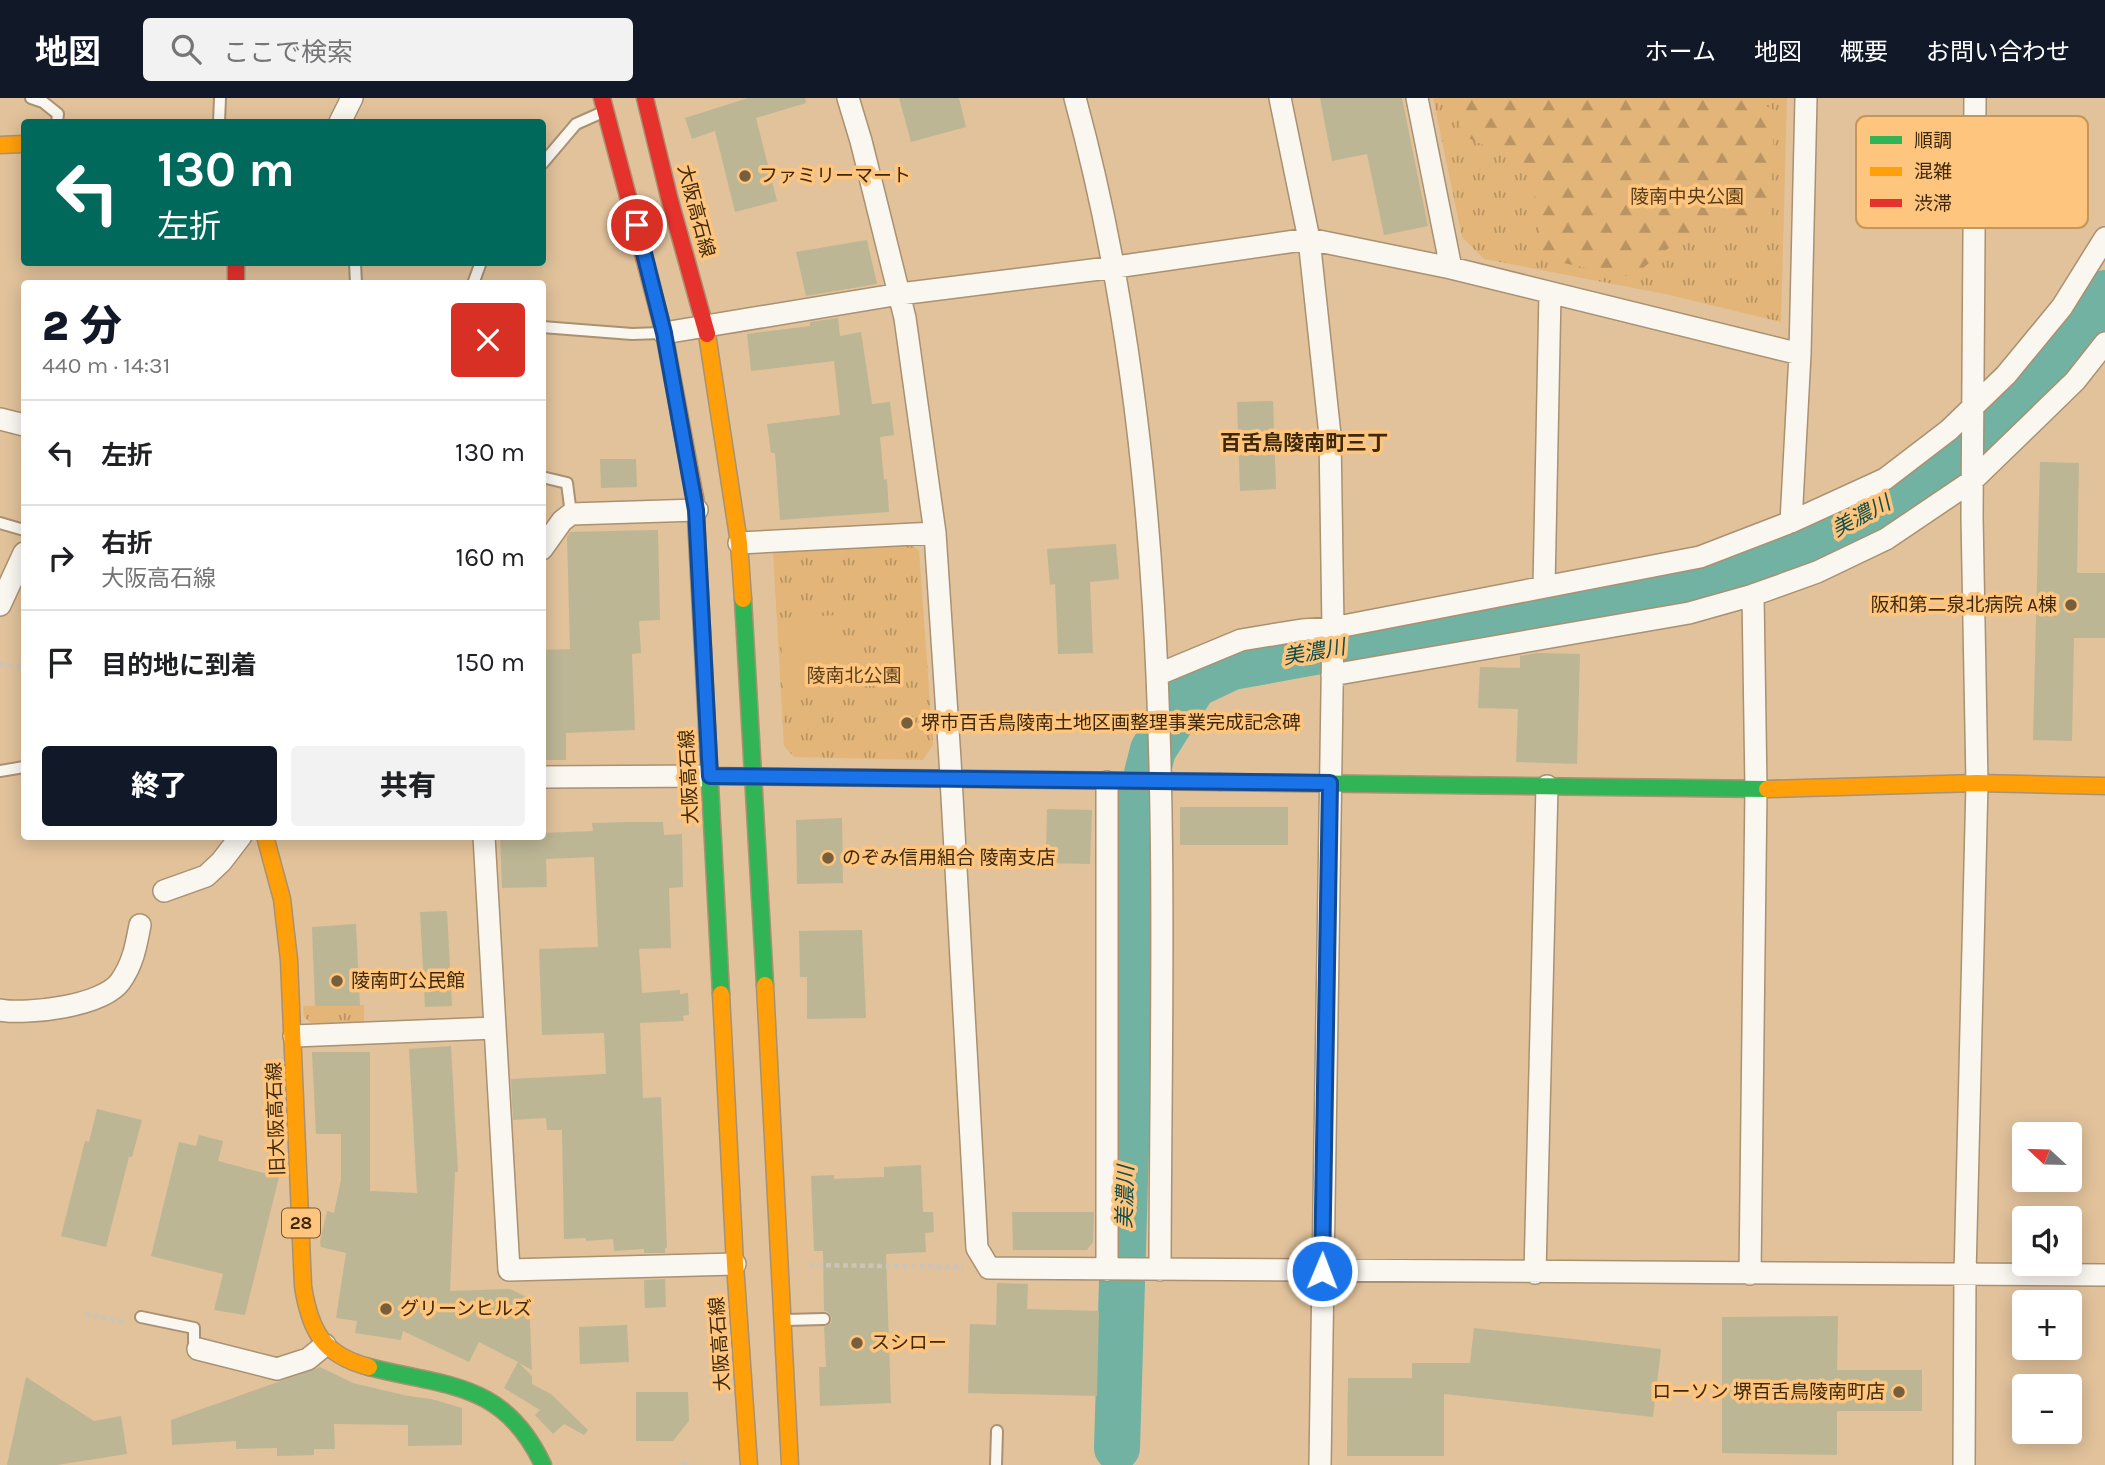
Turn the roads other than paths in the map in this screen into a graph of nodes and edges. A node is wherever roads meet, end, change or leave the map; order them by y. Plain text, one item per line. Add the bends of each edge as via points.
1 (31, 98) edge
2 (220, 98) edge
3 (352, 98) edge
4 (645, 98) edge
5 (848, 98) edge
6 (1075, 98) edge
7 (1280, 98) edge
8 (1417, 98) edge
9 (1806, 98) edge
10 (1975, 98) edge
11 (604, 104) edge
12 (1975, 116) edge
13 (57, 119) edge
14 (219, 119) edge
15 (342, 119) edge
16 (21, 144) edge
17 (0, 145) edge
18 (546, 159) edge
19 (1974, 228) edge
20 (2105, 238) edge
21 (1309, 239) junction
22 (1116, 267) junction
23 (1451, 268) junction
24 (901, 293) junction
25 (1550, 293) junction
26 (706, 326) junction
27 (546, 327) edge
28 (664, 333) junction
29 (2105, 343) edge
30 (1800, 354) junction
31 (1973, 415) junction
32 (0, 419) edge
33 (21, 424) edge
34 (1972, 470) junction
35 (546, 478) edge
36 (696, 510) junction
37 (572, 514) junction
38 (1791, 522) junction
39 (0, 523) edge
40 (21, 529) edge
41 (935, 533) junction
42 (546, 543) edge
43 (738, 543) junction
44 (21, 560) edge
45 (1544, 587) junction
46 (1753, 595) junction
47 (0, 605) edge
48 (1333, 628) junction
49 (1158, 674) junction
50 (1332, 675) junction
51 (21, 768) edge
52 (0, 771) edge
53 (710, 776) junction
54 (546, 777) edge
55 (754, 778) junction
56 (951, 780) junction
57 (1107, 782) junction
58 (1161, 782) junction
59 (1330, 783) junction
60 (1977, 783) junction
61 (1547, 786) junction
62 (2105, 786) edge
63 (1756, 789) junction
64 (238, 840) edge
65 (266, 840) edge
66 (484, 840) edge
67 (164, 891) dead end
68 (140, 925) dead end
69 (0, 1010) edge
70 (495, 1028) junction
71 (294, 1036) junction
72 (735, 1264) junction
73 (1110, 1270) junction
74 (1153, 1270) junction
75 (1322, 1271) junction
76 (1535, 1273) junction
77 (1750, 1274) junction
78 (1965, 1275) junction
79 (2105, 1275) edge
80 (141, 1317) road end
81 (783, 1320) junction
82 (824, 1320) dead end
83 (325, 1345) junction
84 (198, 1349) joint
85 (997, 1431) dead end
86 (543, 1465) edge
87 (749, 1465) edge
88 (790, 1465) edge
89 (996, 1465) edge
90 (1320, 1465) edge
91 (1964, 1465) edge

1 - 13 lane via 43,102 58,114
2 - 14 lane
3 - 15 street
4 - 26 main road, 大阪高石線
5 - 24 street
6 - 22 street
7 - 21 street
8 - 23 street
9 - 30 street
10 - 12 street
11 - 18 lane via 576,124
11 - 28 main road, 大阪高石線
16 - 17 main road
19 - 31 street
20 - 31 street via 2062,307
21 - 22 street
21 - 23 street
21 - 48 street via 1330,435
22 - 24 street
22 - 49 street via 1146,485
23 - 25 street
24 - 26 street
24 - 41 street
25 - 30 street
25 - 45 street
26 - 28 street
26 - 43 main road, 大阪高石線
27 - 28 lane
28 - 36 main road, 大阪高石線
29 - 34 street via 2075,380
30 - 38 street
31 - 34 street
31 - 38 street via 1885,479
32 - 33 street
34 - 46 street via 1885,540
34 - 60 street
35 - 37 lane via 567,483
36 - 37 street
36 - 53 main road, 大阪高石線
37 - 42 street
38 - 45 street via 1700,557
39 - 40 lane
41 - 43 street
41 - 56 street
43 - 55 main road, 大阪高石線
44 - 47 street
45 - 48 street
46 - 50 street via 1689,613
46 - 63 street
48 - 49 street via 1241,640
48 - 50 street
49 - 58 street
50 - 59 street
51 - 52 lane
53 - 54 street
53 - 55 main road
53 - 72 main road, 大阪高石線
55 - 56 main road
55 - 81 main road, 大阪高石線
56 - 57 main road
56 - 73 street via 977,1248 989,1268
57 - 58 main road
57 - 73 street
58 - 59 main road
58 - 74 street
59 - 61 main road
59 - 75 street
60 - 62 main road
60 - 63 main road
60 - 78 street
61 - 63 main road
61 - 76 street
63 - 77 street
64 - 67 street via 206,876
65 - 71 main road, 旧大阪高石線 / 28 via 282,899
66 - 70 street
68 - 69 street via 134,957 118,985 83,1004 20,1013
70 - 71 street
70 - 72 street via 509,1270
71 - 83 main road, 旧大阪高石線 / 28 via 303,1286 307,1312
72 - 87 main road, 大阪高石線
73 - 74 street
74 - 75 street
75 - 76 street
75 - 90 street
76 - 77 street
77 - 78 street
78 - 79 street
78 - 91 street
80 - 84 lane via 194,1328
81 - 82 lane
81 - 88 main road, 大阪高石線
83 - 84 street via 308,1359 277,1369
83 - 86 main road, 旧大阪高石線 / 28 via 350,1362 437,1380 491,1401 521,1425
85 - 89 lane

